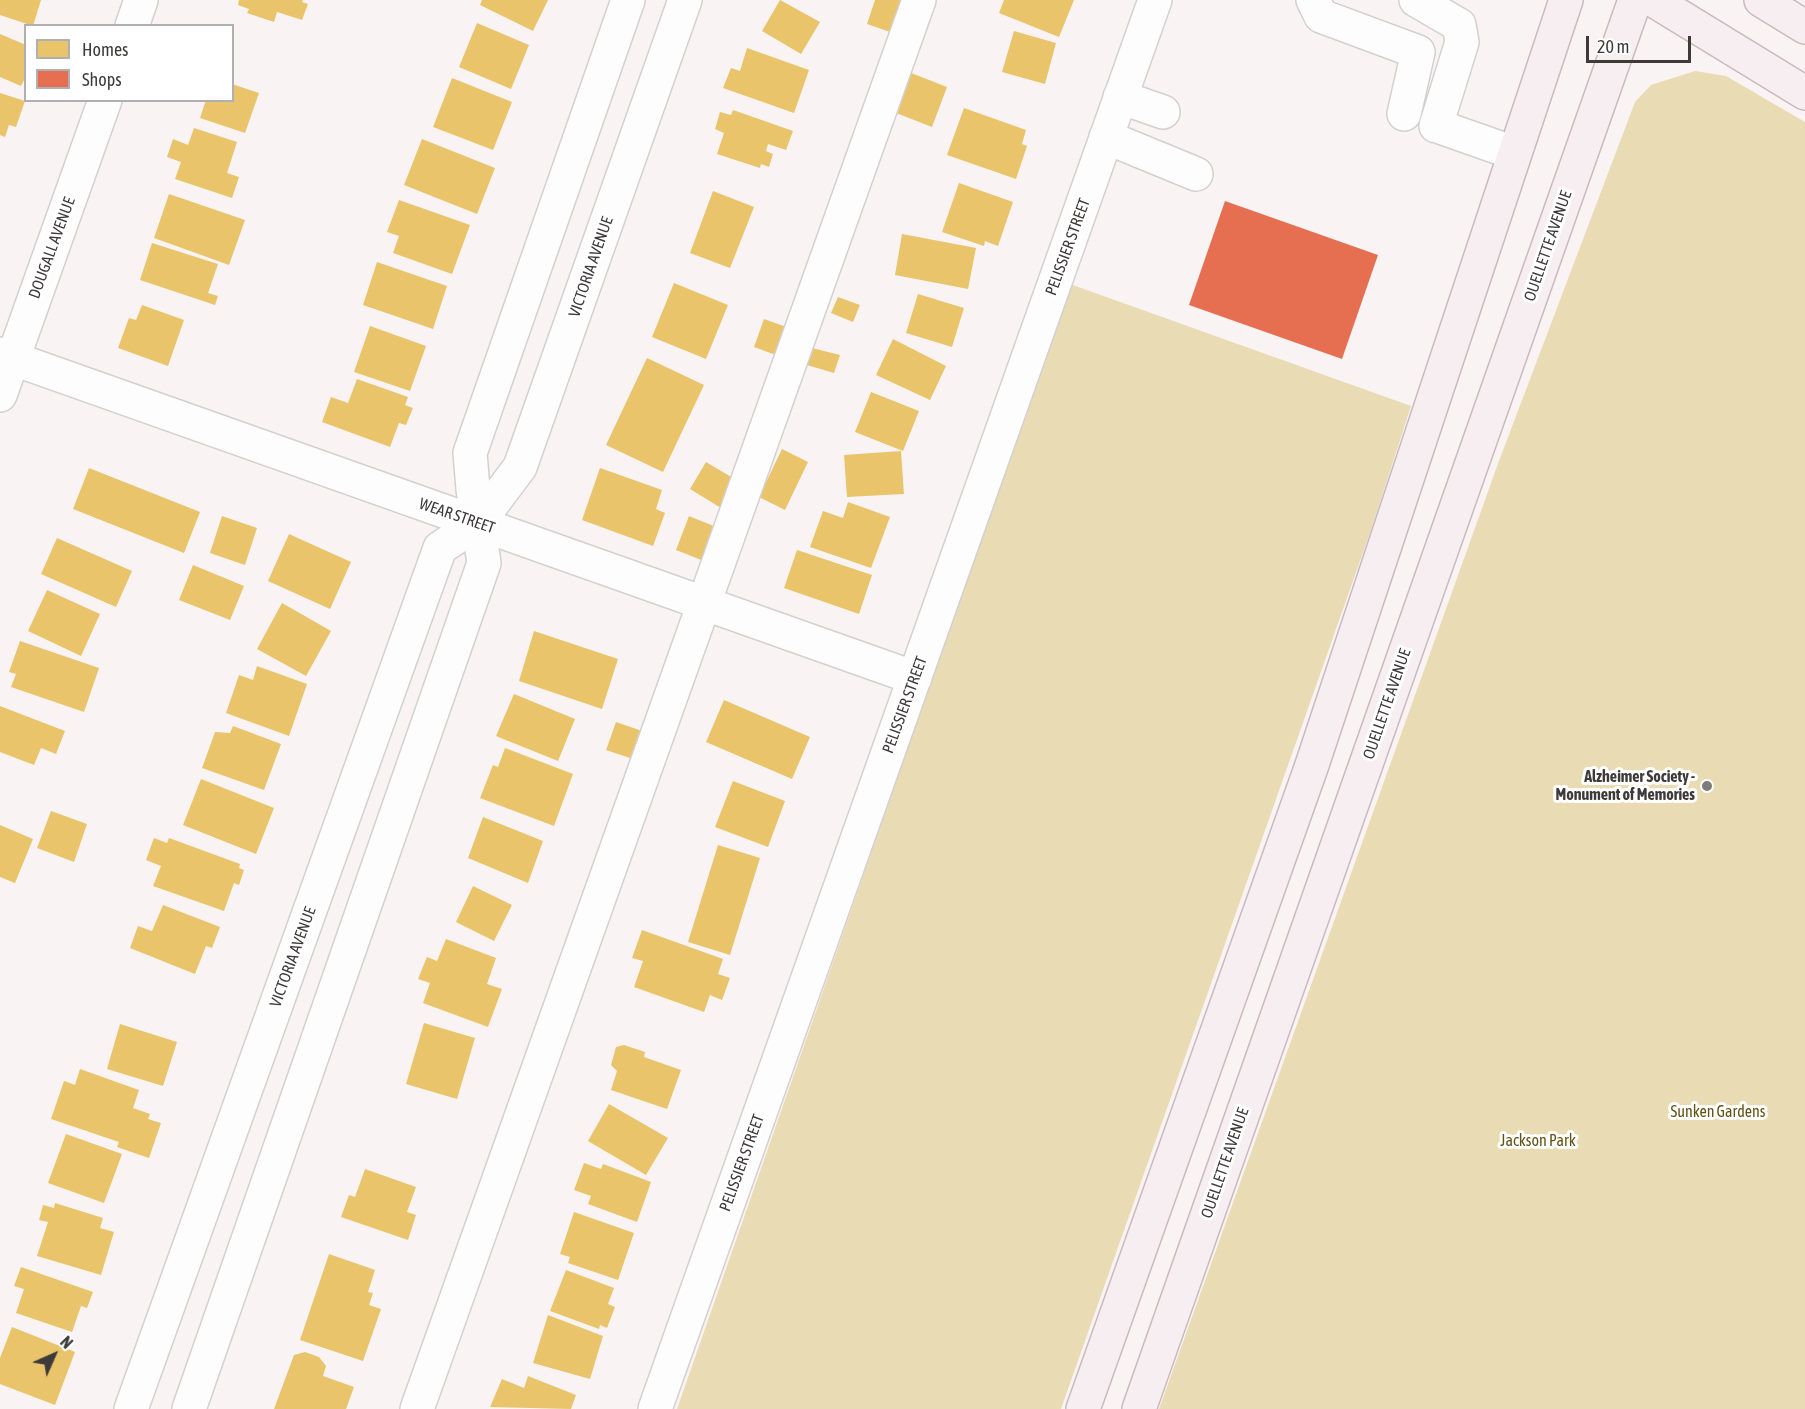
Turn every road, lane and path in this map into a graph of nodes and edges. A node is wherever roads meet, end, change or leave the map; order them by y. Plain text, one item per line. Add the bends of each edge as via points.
1 (141, 0) edge
2 (628, 0) edge
3 (686, 0) edge
4 (919, 0) edge
5 (1155, 0) edge
6 (1312, 0) edge
7 (1416, 0) edge
8 (1566, 0) edge
9 (1635, 0) edge
10 (1653, 0) edge
11 (1761, 0) edge
12 (133, 24) edge
13 (1805, 27) edge
14 (1805, 93) edge
15 (1120, 97) junction
16 (104, 102) edge
17 (1163, 112) dead end
18 (1404, 114) dead end
19 (1106, 137) junction
20 (1514, 153) junction
21 (1196, 174) dead end
22 (6, 356) edge
23 (0, 395) edge
24 (478, 523) junction
25 (704, 603) junction
26 (915, 678) junction
27 (131, 1409) edge
28 (189, 1409) edge
29 (417, 1409) edge
30 (655, 1409) edge
31 (1083, 1409) edge
32 (1139, 1409) edge

1 - 12 street
2 - 24 street via 470,453
3 - 24 street, VICTORIA AVENUE via 520,467
4 - 25 street
5 - 15 street, PELISSIER STREET
6 - 18 street via 1321,16 1418,52
7 - 20 street via 1459,25 1462,42 1439,127
8 - 20 main road
9 - 32 main road, OUELLETTE AVENUE
10 - 14 main road
11 - 13 main road
15 - 17 street
15 - 19 street, PELISSIER STREET
16 - 22 street, DOUGALL AVENUE
19 - 21 street
19 - 26 street, PELISSIER STREET
20 - 31 main road via 1308,777
22 - 23 street, DOUGALL AVENUE
22 - 24 street, WEAR STREET
24 - 25 street, WEAR STREET
24 - 27 street, VICTORIA AVENUE via 440,548
24 - 28 street via 484,563
25 - 26 street, WEAR STREET
25 - 29 street
26 - 30 street, PELISSIER STREET

